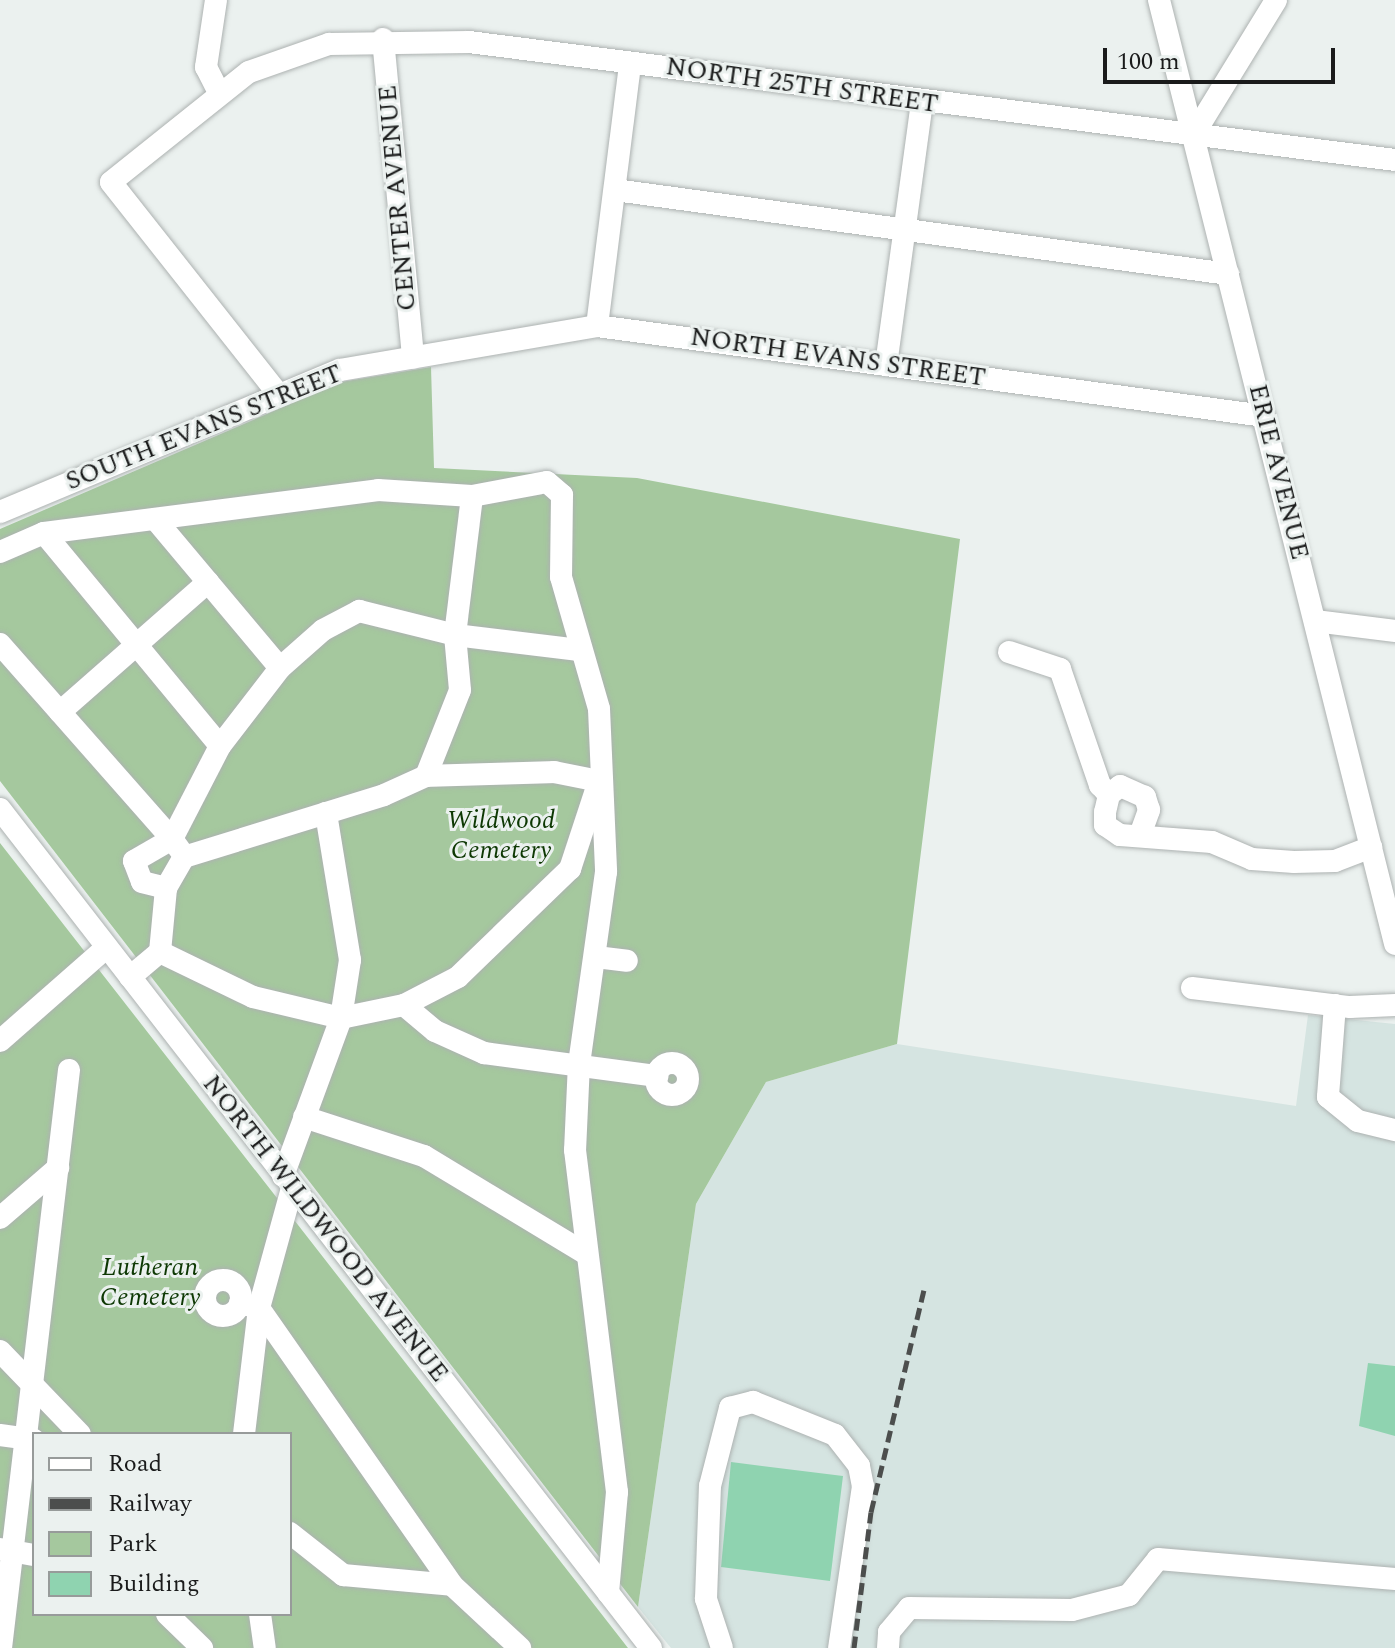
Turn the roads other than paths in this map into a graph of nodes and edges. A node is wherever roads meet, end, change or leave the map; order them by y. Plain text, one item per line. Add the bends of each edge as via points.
1 (216, 0) edge
2 (1159, 0) edge
3 (1276, 0) edge
4 (383, 39) junction
5 (630, 63) junction
6 (219, 92) junction
7 (922, 102) junction
8 (1194, 134) junction
9 (1395, 160) edge
10 (615, 190) junction
11 (905, 230) junction
12 (1228, 274) junction
13 (597, 326) junction
14 (413, 358) junction
15 (886, 365) junction
16 (279, 395) junction
17 (1264, 416) junction
18 (472, 496) junction
19 (0, 512) edge
20 (155, 519) junction
21 (44, 533) junction
22 (0, 552) edge
23 (208, 582) junction
24 (1315, 621) junction
25 (1395, 631) edge
26 (455, 635) junction
27 (0, 644) edge
28 (137, 647) junction
29 (579, 650) junction
30 (1009, 652) dead end
31 (280, 668) junction
32 (60, 712) junction
33 (220, 746) junction
34 (426, 776) junction
35 (599, 781) junction
36 (1109, 795) junction
37 (0, 809) edge
38 (326, 813) junction
39 (1140, 835) junction
40 (1371, 847) junction
41 (178, 848) junction
42 (166, 888) junction
43 (1395, 944) edge
44 (107, 947) junction
45 (160, 952) junction
46 (596, 957) junction
47 (627, 961) dead end
48 (130, 977) junction
49 (1192, 988) dead end
50 (404, 1005) junction
51 (1335, 1005) junction
52 (1395, 1005) edge
53 (341, 1018) junction
54 (0, 1041) edge
55 (579, 1063) junction
56 (69, 1070) dead end
57 (657, 1076) dead end
58 (304, 1117) junction
59 (1395, 1130) edge
60 (58, 1168) junction
61 (287, 1182) junction
62 (0, 1218) edge
63 (583, 1252) junction
64 (250, 1305) junction
65 (0, 1351) edge
66 (34, 1387) junction
67 (78, 1432) edge
68 (244, 1432) edge
69 (0, 1435) edge
70 (31, 1439) edge
71 (292, 1535) edge
72 (17, 1552) edge
73 (1395, 1579) edge
74 (452, 1585) junction
75 (608, 1593) junction
76 (4, 1602) edge
77 (169, 1616) edge
78 (260, 1616) edge
79 (1, 1648) edge
80 (202, 1648) edge
81 (265, 1648) edge
82 (520, 1648) edge
83 (651, 1648) edge
84 (722, 1648) edge
85 (839, 1648) edge
86 (888, 1648) edge

1 - 6 street via 206,67
2 - 8 street, ERIE AVENUE
3 - 8 street
4 - 5 street, NORTH 25TH STREET via 469,42
4 - 6 street, NORTH 25TH STREET via 301,51
4 - 14 street, CENTER AVENUE
5 - 7 street, NORTH 25TH STREET
5 - 10 street
6 - 16 street, NORTH 25TH STREET via 111,182
7 - 8 street, NORTH 25TH STREET
7 - 11 street
8 - 9 street, NORTH 25TH STREET
8 - 12 street, ERIE AVENUE
10 - 11 street
10 - 13 street
11 - 12 street
11 - 15 street
12 - 17 street, ERIE AVENUE
13 - 14 street, NORTH EVANS STREET
13 - 15 street, NORTH EVANS STREET
14 - 16 street, SOUTH EVANS STREET via 340,370
15 - 17 street, NORTH EVANS STREET
16 - 19 street, SOUTH EVANS STREET
17 - 24 street, ERIE AVENUE
18 - 20 street via 378,490
18 - 26 street
18 - 29 street via 547,482 562,495 561,577
20 - 21 street
20 - 23 street
21 - 22 street
21 - 28 street
23 - 28 street
23 - 31 street
24 - 25 street
24 - 40 street, ERIE AVENUE
26 - 29 street
26 - 31 street via 359,611 323,630
26 - 34 street via 460,690
27 - 32 street
28 - 32 street
28 - 33 street
29 - 35 street via 599,709
30 - 36 street via 1060,669 1100,785
31 - 33 street
32 - 41 street
33 - 41 street
34 - 35 street via 554,772
34 - 38 street
35 - 46 street via 606,872
35 - 50 street via 570,869 458,977
36 - 39 street via 1105,825 1120,835
36 - 39 street via 1120,786 1145,797 1149,810
37 - 44 street, NORTH WILDWOOD AVENUE
38 - 41 street
38 - 53 street via 350,960
39 - 40 street via 1212,842 1252,859 1294,862 1335,861
40 - 43 street, ERIE AVENUE
41 - 42 street
41 - 42 street via 134,861 142,882
42 - 45 street
44 - 48 street, NORTH WILDWOOD AVENUE
44 - 54 street
45 - 48 street
45 - 53 street via 253,997
46 - 47 street
46 - 55 street
48 - 61 street, NORTH WILDWOOD AVENUE
49 - 51 street
50 - 53 street
50 - 55 street via 435,1031 484,1053
51 - 52 street
51 - 59 street via 1328,1097 1358,1121
53 - 58 street
55 - 57 street
55 - 63 street via 575,1150
56 - 60 street
58 - 61 street
58 - 63 street via 424,1156
60 - 62 street
60 - 66 street
61 - 64 street
61 - 75 street, NORTH WILDWOOD AVENUE
63 - 75 street via 606,1365 617,1492
64 - 68 street
64 - 74 street
65 - 66 street
66 - 67 street
66 - 70 street
69 - 70 street
70 - 72 street
71 - 74 street via 343,1575
72 - 76 street
73 - 86 street via 1158,1559 1129,1595 1072,1610 909,1608 889,1632
74 - 82 street
75 - 83 street, NORTH WILDWOOD AVENUE
76 - 79 street
77 - 80 street
78 - 81 street
84 - 85 street via 706,1599 710,1486 730,1408 753,1402 835,1435 859,1466 863,1486

